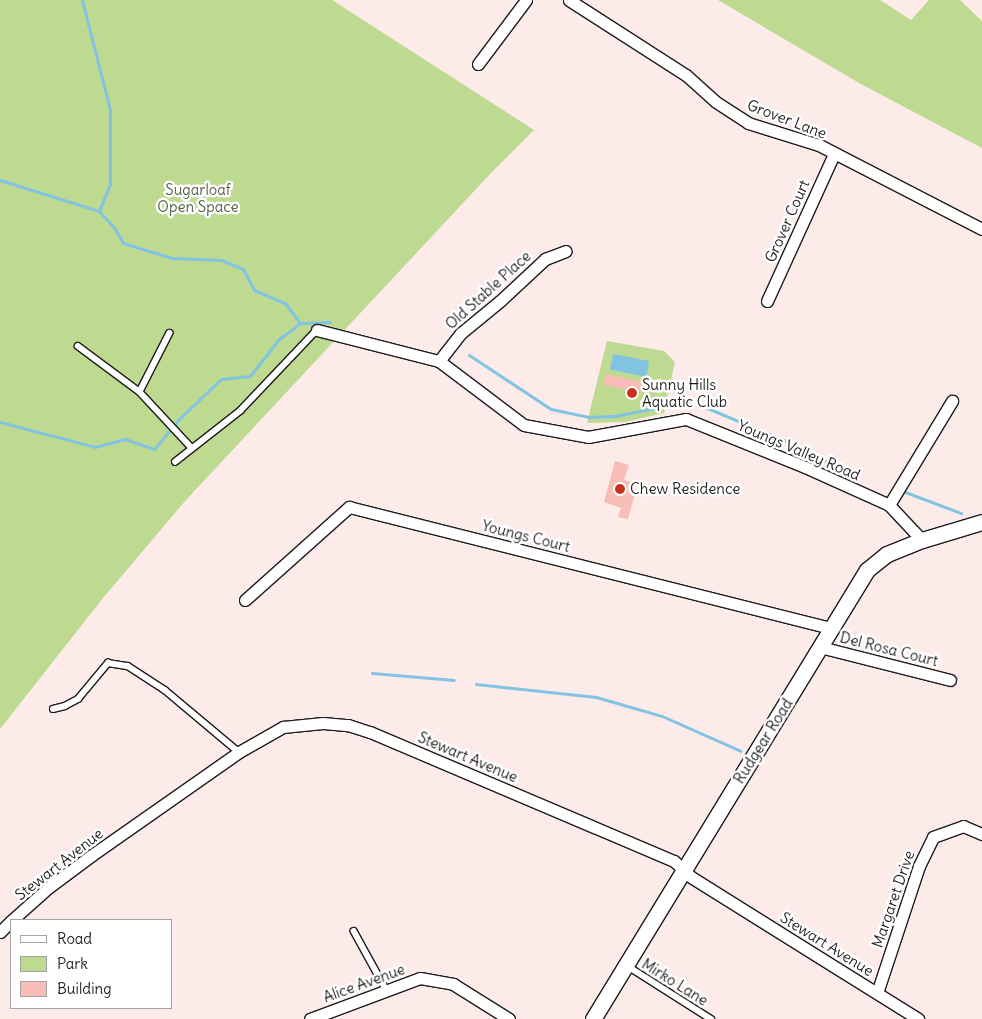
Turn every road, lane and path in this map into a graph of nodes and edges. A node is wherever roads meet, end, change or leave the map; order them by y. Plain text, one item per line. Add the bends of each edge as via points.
1 (526, 0) edge
2 (569, 0) edge
3 (478, 64) dead end
4 (834, 154) junction
5 (982, 229) edge
6 (566, 252) dead end
7 (768, 301) dead end
8 (317, 330) joint
9 (170, 333) dead end
10 (78, 346) dead end
11 (439, 361) junction
12 (140, 392) junction
13 (952, 401) dead end
14 (192, 448) junction
15 (174, 462) dead end
16 (889, 505) junction
17 (982, 522) edge
18 (922, 540) junction
19 (245, 600) dead end
20 (832, 628) junction
21 (820, 647) junction
22 (950, 680) dead end
23 (53, 710) dead end
24 (239, 752) junction
25 (982, 834) edge
26 (683, 870) junction
27 (14, 919) edge
28 (10, 923) edge
29 (354, 931) dead end
30 (0, 932) edge
31 (626, 966) junction
32 (387, 991) junction
33 (877, 993) junction
34 (310, 1019) edge
35 (509, 1019) edge
36 (593, 1019) edge
37 (710, 1019) edge
38 (918, 1019) edge

1 - 3 street
2 - 4 street, Grover Lane via 686,75 716,102 748,122 818,145
4 - 5 street, Grover Lane
4 - 7 street, Grover Court
6 - 11 street, Old Stable Place via 545,259 460,333
8 - 11 street, Youngs Valley Road
8 - 14 lane via 240,411
9 - 12 lane
10 - 12 lane
11 - 16 street, Youngs Valley Road via 524,425 588,436 686,419
12 - 14 lane
13 - 16 street
14 - 15 lane
16 - 18 street, Youngs Valley Road
17 - 18 street, Rudgear Road
18 - 20 street, Rudgear Road via 887,554 867,570
19 - 20 street, Youngs Court via 349,506
20 - 21 street, Rudgear Road
21 - 22 street, Del Rosa Court
21 - 26 street, Rudgear Road
23 - 24 lane via 78,699 108,663 128,666 165,690
24 - 26 street, Stewart Avenue via 282,728 323,722 348,725 379,735 665,857
24 - 27 street, Stewart Avenue via 92,855 49,887
25 - 33 street, Margaret Drive via 963,826 933,837 919,866
26 - 31 street, Rudgear Road
26 - 33 street, Stewart Avenue
28 - 30 street, Stewart Avenue
29 - 32 lane
31 - 36 street, Rudgear Road
31 - 37 lane, Mirko Lane
32 - 34 street, Alice Avenue
32 - 35 street, Alice Avenue via 420,978 453,984
33 - 38 street, Stewart Avenue

